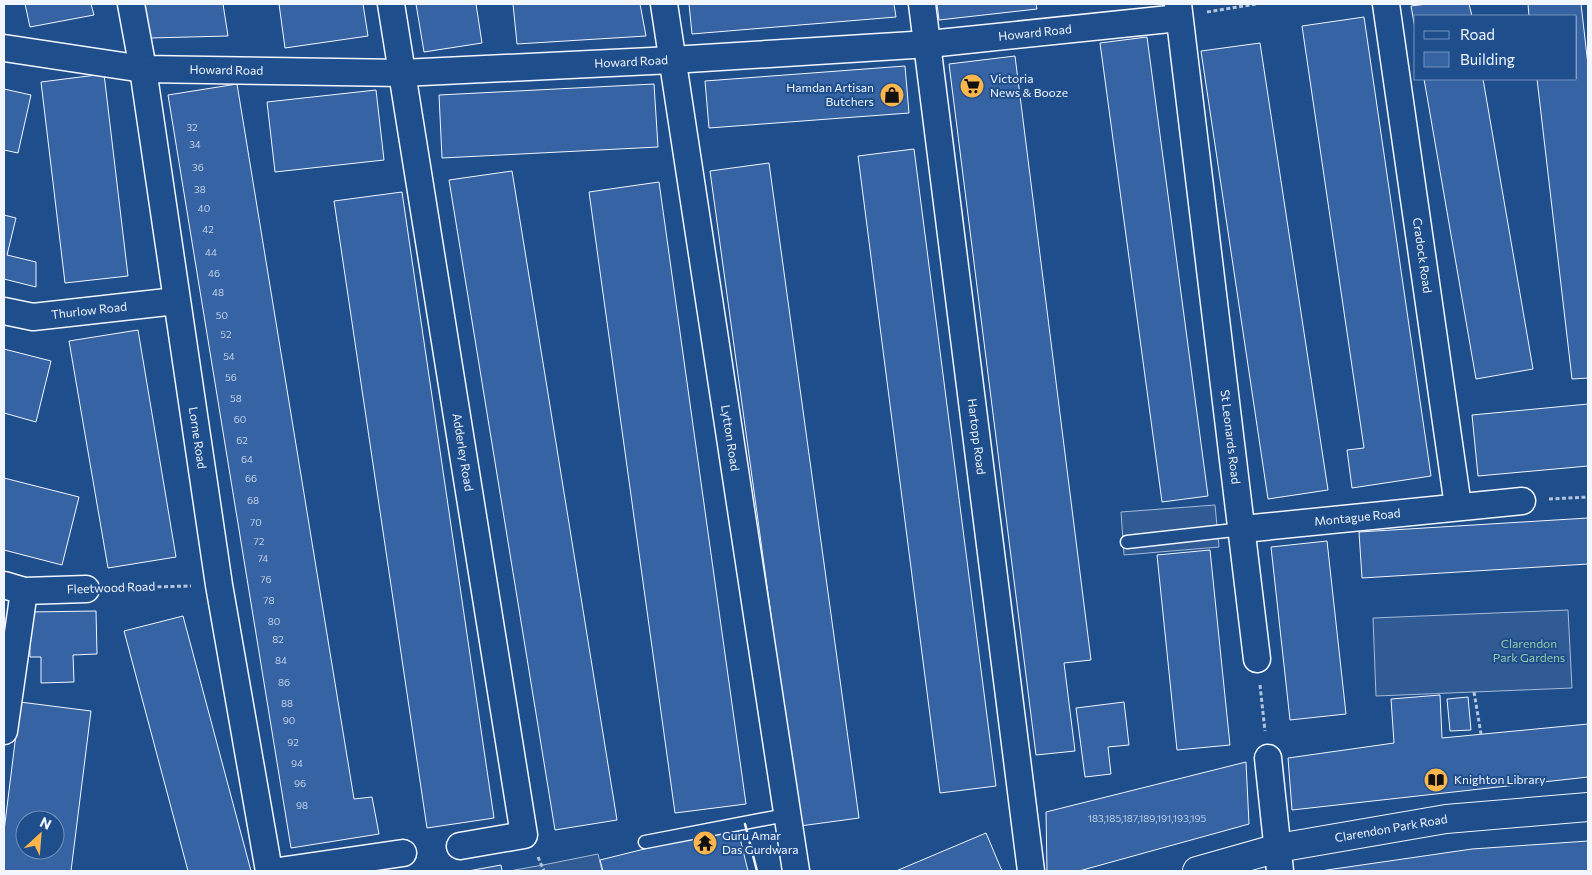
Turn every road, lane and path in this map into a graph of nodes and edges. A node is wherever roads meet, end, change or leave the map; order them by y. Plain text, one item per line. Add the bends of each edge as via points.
1 (131, 4) edge
2 (392, 4) edge
3 (664, 4) edge
4 (922, 4) edge
5 (1256, 4) edge
6 (1386, 4) edge
7 (1178, 11) edge
8 (929, 44) junction
9 (4, 48) edge
10 (672, 60) junction
11 (143, 69) junction
12 (402, 73) junction
13 (176, 301) junction
14 (4, 310) edge
15 (1588, 497) edge
16 (1522, 501) joint
17 (1458, 506) junction
18 (1243, 529) junction
19 (1128, 542) dead end
20 (219, 585) junction
21 (14, 588) edge
22 (86, 589) joint
23 (1257, 659) joint
24 (1474, 692) dead end
25 (4, 731) edge
26 (1481, 734) dead end
27 (1268, 758) joint
28 (1588, 807) edge
29 (786, 815) junction
30 (645, 842) dead end
31 (460, 846) dead end
32 (403, 853) dead end
33 (1279, 860) edge
34 (543, 865) dead end
35 (269, 871) edge
36 (279, 871) edge
37 (544, 871) edge
38 (796, 871) edge
39 (1031, 871) edge
40 (1197, 871) edge

1 - 11 street, Lorne Road
2 - 12 street, Adderley Road
3 - 10 street, Lytton Road
4 - 8 street, Hartopp Road
5 - 7 path
6 - 17 street, Cradock Road
7 - 8 street, Howard Road
7 - 18 street, St Leonards Road
8 - 10 street, Howard Road
8 - 39 street, Hartopp Road
9 - 11 street, Howard Road
10 - 12 street, Howard Road
10 - 29 street, Lytton Road
11 - 12 street, Howard Road
11 - 13 street, Lorne Road
12 - 31 street, Adderley Road via 524,835
13 - 14 street, Thurlow Road via 33,317
13 - 20 street, Lorne Road
15 - 16 path
16 - 17 street, Montague Road
17 - 18 street, Montague Road
18 - 19 lane, Montague Road
18 - 23 street, St Leonards Road
20 - 22 path, Fleetwood Road
20 - 35 street, Lorne Road
21 - 22 street, Fleetwood Road
21 - 25 street
23 - 27 path
24 - 26 path
27 - 33 street
28 - 33 street, Clarendon Park Road via 1446,819
29 - 30 lane
29 - 38 street, Lytton Road
32 - 36 street
33 - 40 street, Clarendon Park Road
34 - 37 path

